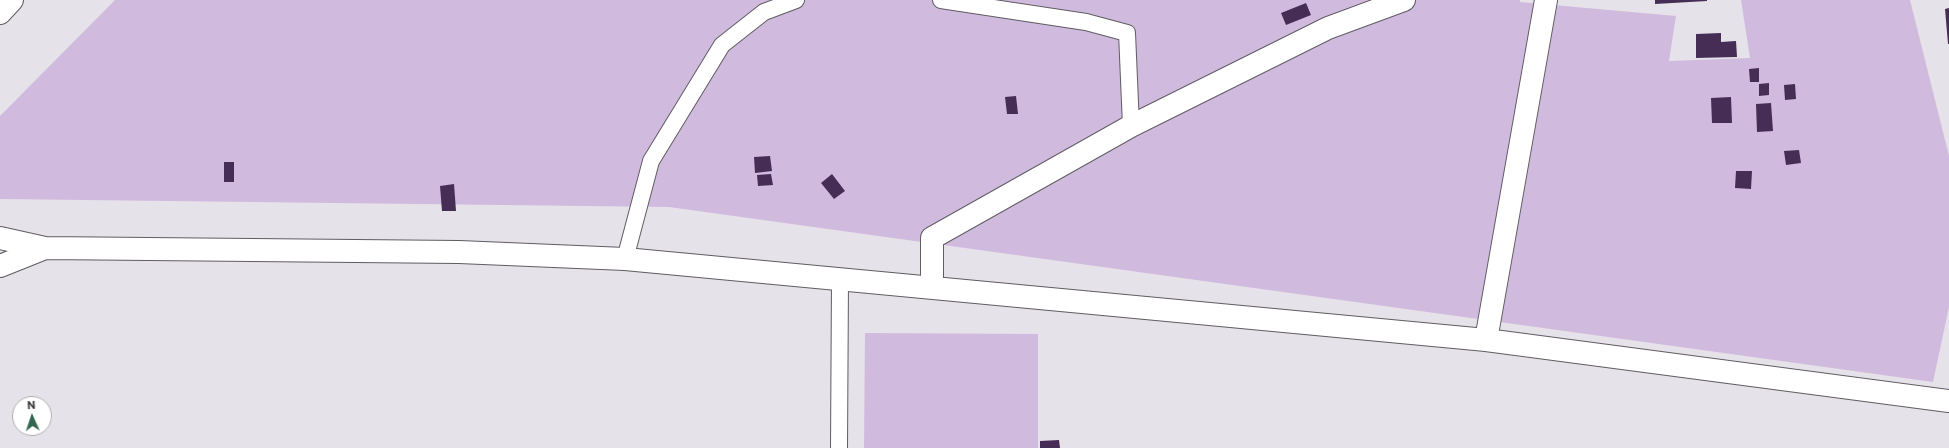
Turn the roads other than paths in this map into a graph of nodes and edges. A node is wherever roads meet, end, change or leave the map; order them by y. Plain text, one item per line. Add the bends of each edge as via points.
1 (12, 0) edge
2 (796, 0) edge
3 (941, 0) edge
4 (1404, 0) edge
5 (1546, 0) edge
6 (0, 13) edge
7 (1131, 126) junction
8 (0, 238) edge
9 (45, 248) junction
10 (625, 259) junction
11 (0, 266) edge
12 (840, 279) junction
13 (932, 288) junction
14 (1486, 340) junction
15 (1949, 401) edge
16 (839, 448) edge

1 - 6 street
2 - 10 lane via 764,12 722,45 651,161
3 - 7 lane via 1086,22 1127,33
4 - 7 street via 1328,28
5 - 14 street
7 - 13 street via 932,238
8 - 9 street
9 - 10 street via 458,252
9 - 11 street
10 - 12 street
12 - 13 street
12 - 16 lane
13 - 14 street
14 - 15 street

